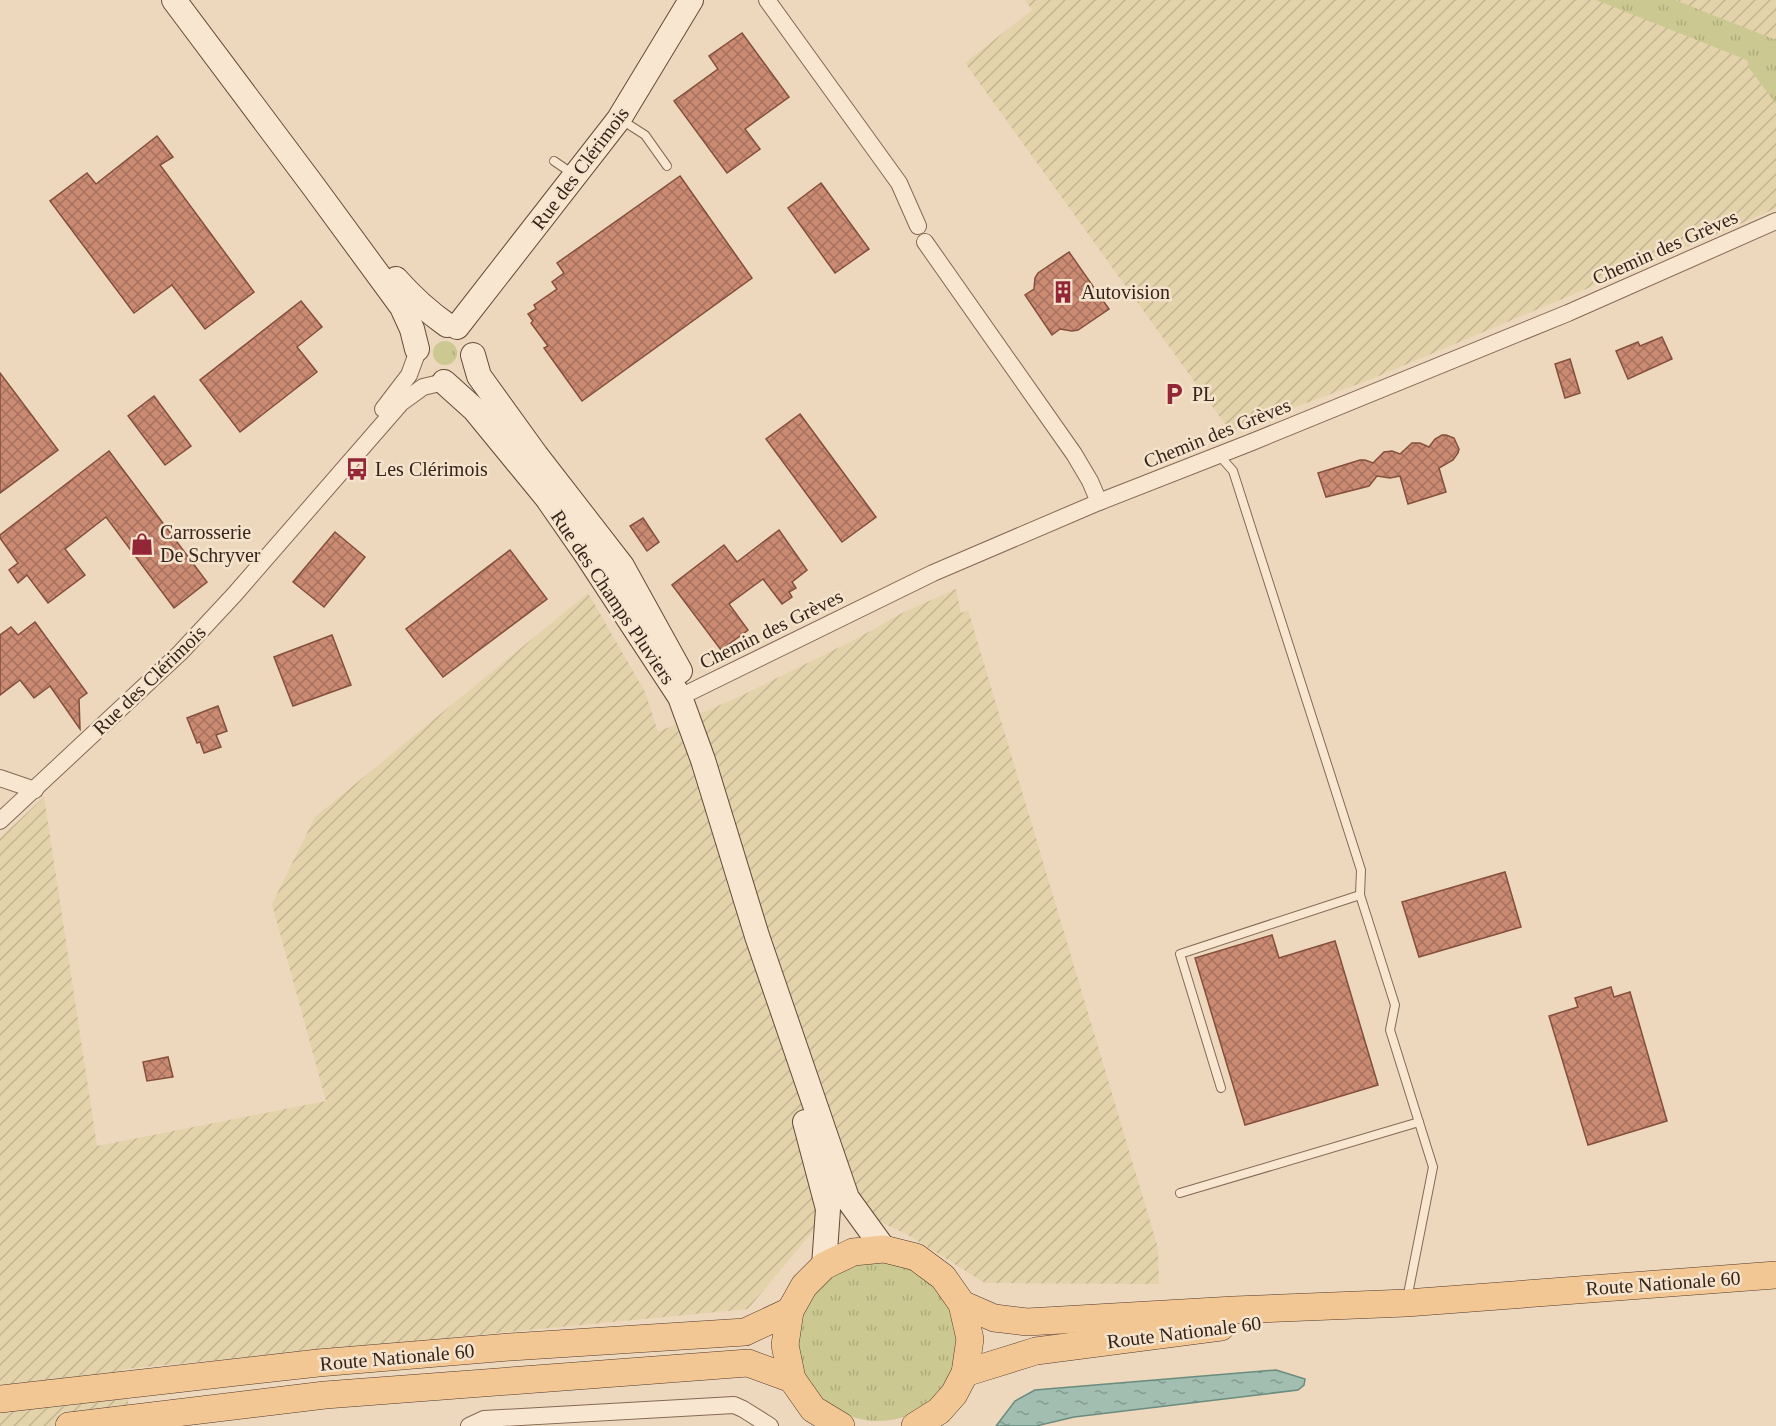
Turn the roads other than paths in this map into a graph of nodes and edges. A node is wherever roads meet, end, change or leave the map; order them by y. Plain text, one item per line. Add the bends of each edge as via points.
1 (174, 0) edge
2 (691, 0) edge
3 (767, 0) edge
4 (620, 119) junction
5 (554, 161) dead end
6 (667, 166) dead end
7 (576, 176) junction
8 (314, 187) junction
9 (1776, 221) edge
10 (918, 226) dead end
11 (925, 242) dead end
12 (452, 326) junction
13 (416, 352) junction
14 (473, 355) junction
15 (444, 382) junction
16 (1219, 455) junction
17 (1099, 502) junction
18 (290, 532) junction
19 (680, 697) junction
20 (0, 778) edge
21 (34, 790) junction
22 (0, 821) edge
23 (1360, 895) junction
24 (757, 936) junction
25 (1221, 1088) dead end
26 (1419, 1122) junction
27 (1180, 1193) dead end
28 (884, 1249) junction
29 (824, 1266) junction
30 (1776, 1275) edge
31 (1406, 1303) junction
32 (962, 1304) junction
33 (790, 1311) junction
34 (964, 1374) junction
35 (792, 1379) junction
36 (0, 1399) edge
37 (937, 1419) edge
38 (69, 1426) edge
39 (469, 1426) edge
40 (770, 1426) edge
41 (841, 1426) edge
42 (915, 1426) edge

1 - 8 street
2 - 4 street, Rue des Clérimois
3 - 10 street via 899,183
4 - 6 lane via 645,135
4 - 7 street, Rue des Clérimois
5 - 7 lane
7 - 12 street, Rue des Clérimois
8 - 12 street via 413,298
8 - 13 street via 402,307 412,329
9 - 16 street, Chemin des Grèves via 1568,313
11 - 17 street via 1074,454
12 - 13 street via 430,328
12 - 14 street via 470,339
13 - 15 street via 427,376
13 - 18 street, Rue des Clérimois via 409,375
14 - 15 street via 462,376
14 - 19 street, Rue des Champs Pluviers via 478,376 622,567 680,671
15 - 18 street, Rue des Clérimois via 423,387 401,403
15 - 19 street, Rue des Champs Pluviers via 474,409 547,498
16 - 17 street, Chemin des Grèves
16 - 23 lane via 1233,471 1361,870
17 - 19 street, Chemin des Grèves via 933,573
18 - 21 street, Rue des Clérimois via 180,653
19 - 24 street
20 - 21 street
21 - 22 street, Rue des Clérimois
23 - 25 lane via 1180,954
23 - 26 lane via 1395,1005 1390,1030
24 - 28 street via 847,1198
24 - 29 street via 828,1209
26 - 27 lane
26 - 31 lane via 1433,1167
28 - 29 main road via 853,1252
28 - 32 main road via 916,1257 926,1264 944,1277
29 - 33 main road via 804,1286
30 - 31 main road, Route Nationale 60
31 - 32 main road, Route Nationale 60 via 1027,1322 994,1318
31 - 34 main road, Route Nationale 60 via 1036,1351
32 - 34 main road via 970,1339
33 - 35 main road via 785,1345
33 - 36 main road, Route Nationale 60 via 746,1332 318,1363
34 - 37 main road
35 - 38 main road, Route Nationale 60 via 748,1363 325,1395
35 - 41 main road via 813,1409
37 - 42 main road
39 - 40 street via 484,1419 734,1405

